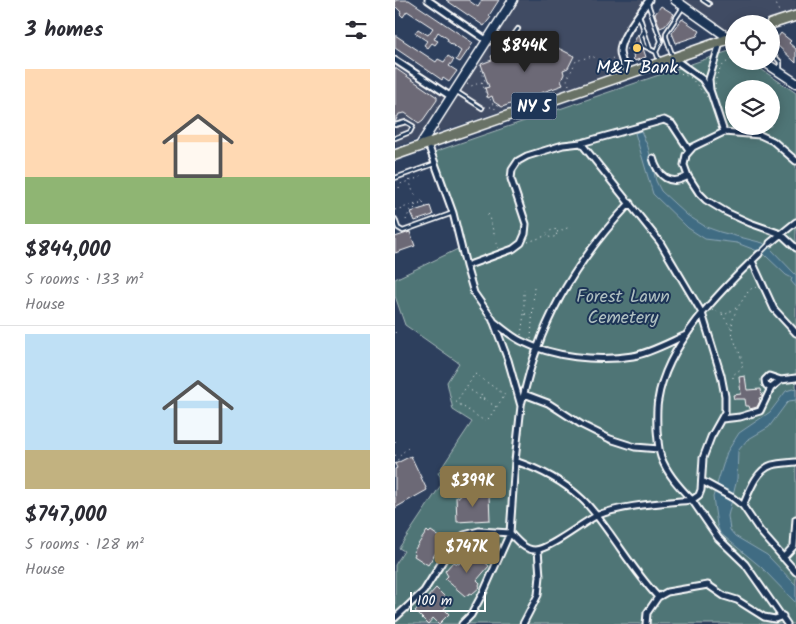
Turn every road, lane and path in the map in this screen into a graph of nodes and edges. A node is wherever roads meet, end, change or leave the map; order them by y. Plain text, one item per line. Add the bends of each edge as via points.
1 (428, 0) edge
2 (513, 0) edge
3 (676, 0) edge
4 (703, 0) edge
5 (775, 0) edge
6 (648, 1) edge
7 (709, 4) dead end
8 (684, 6) junction
9 (779, 12) dead end
10 (639, 15) junction
11 (687, 17) dead end
12 (795, 19) edge
13 (687, 22) dead end
14 (780, 22) edge
15 (518, 29) dead end
16 (725, 34) edge
17 (487, 39) junction
18 (725, 41) edge
19 (720, 42) junction
20 (675, 44) dead end
21 (683, 46) dead end
22 (620, 48) junction
23 (632, 49) dead end
24 (656, 52) junction
25 (621, 56) junction
26 (674, 59) junction
27 (395, 60) edge
28 (608, 60) junction
29 (479, 62) dead end
30 (660, 62) junction
31 (725, 63) edge
32 (672, 69) dead end
33 (612, 70) dead end
34 (775, 70) edge
35 (778, 72) joint
36 (627, 74) junction
37 (482, 82) junction
38 (465, 83) dead end
39 (796, 83) edge
40 (569, 85) dead end
41 (713, 91) junction
42 (452, 93) junction
43 (708, 99) dead end
44 (494, 106) junction
45 (483, 107) joint
46 (496, 111) dead end
47 (395, 125) edge
48 (723, 132) junction
49 (395, 138) edge
50 (581, 143) junction
51 (428, 144) junction
52 (419, 147) junction
53 (689, 150) junction
54 (395, 155) edge
55 (653, 158) dead end
56 (796, 161) edge
57 (436, 163) junction
58 (408, 176) dead end
59 (424, 176) dead end
60 (688, 176) junction
61 (395, 178) edge
62 (409, 181) junction
63 (398, 186) dead end
64 (423, 202) junction
65 (418, 203) junction
66 (630, 203) junction
67 (414, 204) junction
68 (426, 207) dead end
69 (421, 209) dead end
70 (395, 210) edge
71 (453, 213) junction
72 (488, 214) dead end
73 (395, 219) edge
74 (406, 220) dead end
75 (796, 222) edge
76 (575, 225) dead end
77 (781, 234) junction
78 (521, 243) junction
79 (770, 243) joint
80 (796, 248) edge
81 (501, 254) junction
82 (759, 254) joint
83 (752, 261) junction
84 (465, 266) junction
85 (763, 287) junction
86 (534, 288) dead end
87 (524, 290) dead end
88 (707, 307) junction
89 (737, 308) junction
90 (702, 313) junction
91 (524, 314) junction
92 (722, 314) junction
93 (534, 315) junction
94 (493, 320) junction
95 (732, 329) junction
96 (395, 332) edge
97 (796, 333) edge
98 (687, 335) junction
99 (397, 336) dead end
100 (520, 340) junction
101 (530, 345) junction
102 (537, 348) junction
103 (733, 378) dead end
104 (796, 378) edge
105 (781, 380) junction
106 (466, 387) junction
107 (771, 388) junction
108 (524, 394) junction
109 (521, 406) junction
110 (496, 407) junction
111 (722, 419) junction
112 (408, 448) dead end
113 (659, 449) junction
114 (395, 455) edge
115 (399, 457) junction
116 (515, 460) junction
117 (796, 462) edge
118 (395, 464) edge
119 (702, 481) junction
120 (692, 500) junction
121 (743, 506) junction
122 (597, 516) junction
123 (796, 519) edge
124 (510, 533) junction
125 (538, 550) junction
126 (783, 558) junction
127 (796, 572) edge
128 (658, 597) junction
129 (783, 616) junction
130 (395, 618) edge
131 (462, 624) edge
132 (523, 624) edge
133 (646, 624) edge
134 (787, 624) edge

1 - 17 street
2 - 17 street
3 - 8 street
4 - 7 lane
5 - 9 path
6 - 10 street
6 - 24 lane via 661,41
8 - 16 street
8 - 26 lane via 666,33
10 - 22 street
10 - 24 lane via 650,48
11 - 13 path via 683,19
12 - 14 main road
15 - 17 lane via 507,44
17 - 42 street
18 - 19 main road, NY 5
19 - 26 main road, NY 5
19 - 41 street via 709,79
20 - 21 path via 681,41
22 - 23 path
22 - 25 street
24 - 30 lane
25 - 28 path
25 - 36 street
26 - 30 main road, NY 5
26 - 41 street
27 - 42 street
28 - 33 path
28 - 40 path via 602,62 592,56 576,61 567,80
29 - 37 path via 485,81
30 - 36 main road, NY 5
31 - 41 path via 719,69
32 - 43 path via 691,78
34 - 35 street
35 - 39 street
36 - 51 main road, NY 5
37 - 38 path via 471,86
37 - 44 path via 487,98
41 - 48 street
42 - 45 lane
42 - 52 street
44 - 45 path
44 - 46 path
47 - 49 lane via 406,122 413,126 410,132
48 - 53 street
48 - 56 street via 760,135 773,141
50 - 53 street via 664,120 672,124
50 - 66 street
50 - 78 street via 527,156 512,170 511,179 526,224
51 - 52 main road, NY 5
51 - 57 street
52 - 54 main road, NY 5
53 - 60 street via 684,164
55 - 60 street via 655,168 672,182
57 - 61 lane
57 - 71 street
58 - 62 path
59 - 62 path
60 - 77 street via 699,194 713,204
62 - 63 path
62 - 64 path via 413,192
64 - 65 path
64 - 68 path
65 - 67 path
65 - 69 path
66 - 90 street via 660,242
66 - 102 street via 581,263 554,309
67 - 70 path
67 - 74 path via 416,209 410,210
71 - 73 lane via 403,231
71 - 84 street
72 - 81 path
75 - 77 street
76 - 78 path via 556,232 557,236 550,238 549,235
77 - 79 street
77 - 80 street
78 - 81 street
79 - 82 lane
81 - 84 street
82 - 83 street
83 - 85 street
83 - 88 street
84 - 94 street via 474,293
85 - 89 path via 751,289
85 - 97 street via 775,309
86 - 93 path
87 - 91 path
88 - 90 street
88 - 92 path
89 - 92 path
89 - 95 path
90 - 98 street
90 - 111 street via 721,375 725,404
91 - 93 path
91 - 100 path
92 - 95 path
93 - 101 path
94 - 100 street
94 - 109 street
95 - 103 path via 743,360 742,368
96 - 99 path
98 - 102 street via 634,356 598,358
98 - 113 street via 665,374 658,400
100 - 101 street
101 - 102 street
102 - 108 street
104 - 105 street
105 - 107 street
105 - 107 street via 768,376 765,383
106 - 110 path via 480,400 484,399
106 - 110 path via 475,374 505,395
106 - 110 path via 456,402 486,422
107 - 111 street via 760,411
108 - 109 street
108 - 113 street via 548,403 610,439 635,447
109 - 116 street
111 - 119 street via 703,458
112 - 115 path
113 - 120 street via 670,474
114 - 115 path
115 - 118 path
116 - 122 street via 559,481
116 - 124 street
117 - 121 street via 764,469
119 - 120 street via 699,495
119 - 121 street
120 - 122 street via 622,509
120 - 129 street via 718,538 745,564
121 - 126 street
122 - 125 street
122 - 128 street
123 - 126 street via 794,546
124 - 125 street via 524,547
124 - 130 street via 479,531 464,535 452,546 424,591
124 - 131 street via 484,591
125 - 132 street via 538,595
126 - 127 street
128 - 129 street via 675,590 708,585 764,617 775,619
128 - 133 street via 647,613
129 - 134 street

